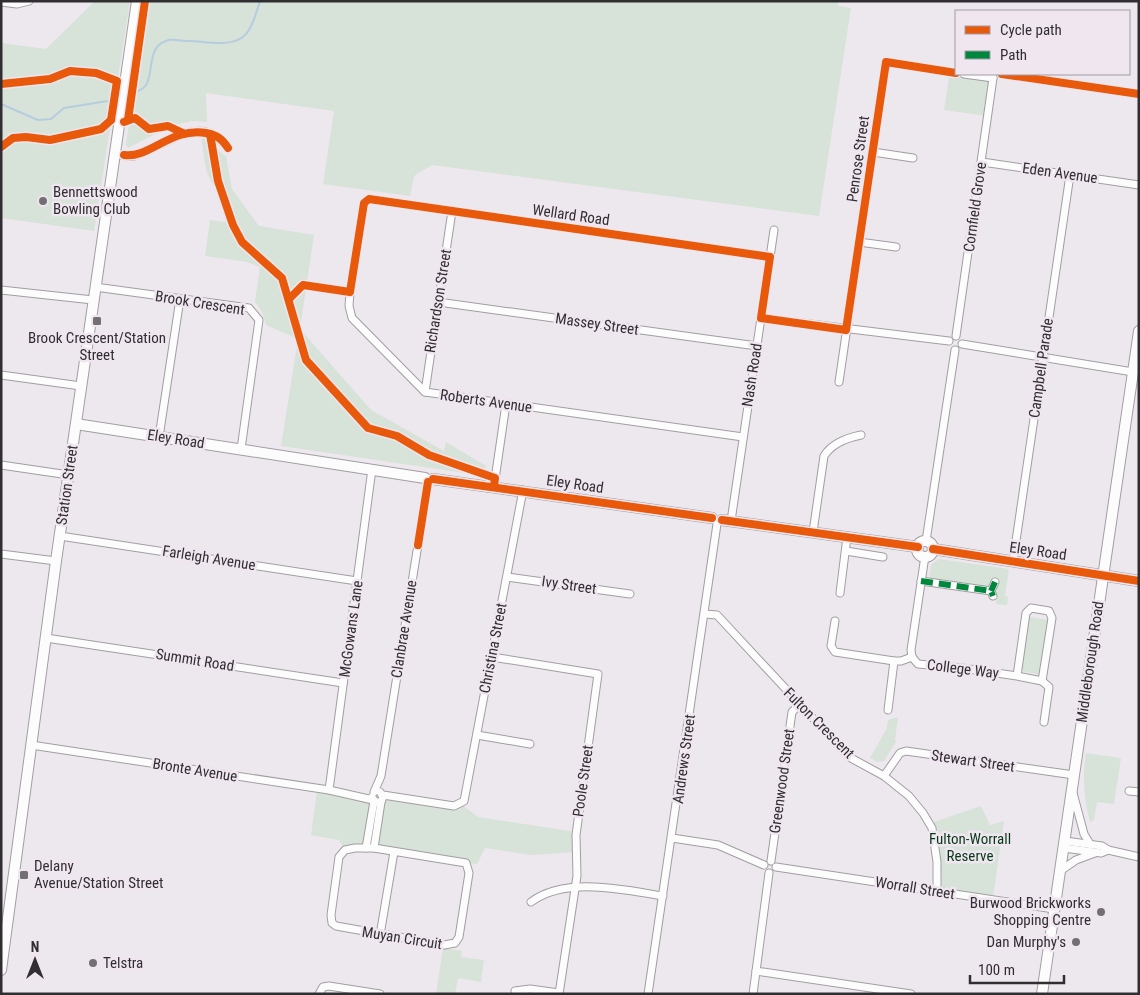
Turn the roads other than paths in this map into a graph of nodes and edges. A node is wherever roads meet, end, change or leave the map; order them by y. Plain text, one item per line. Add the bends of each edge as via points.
1 (29, 1) edge
2 (137, 1) edge
3 (1, 2) edge
4 (955, 73) edge
5 (998, 75) edge
6 (1139, 94) edge
7 (228, 148) dead end
8 (873, 152) junction
9 (115, 154) junction
10 (913, 158) dead end
11 (982, 162) junction
12 (1070, 175) junction
13 (1139, 184) edge
14 (369, 199) joint
15 (452, 211) junction
16 (774, 230) dead end
17 (859, 242) junction
18 (896, 247) dead end
19 (770, 257) junction
20 (95, 287) junction
21 (1, 290) edge
22 (180, 299) junction
23 (93, 300) junction
24 (438, 302) junction
25 (761, 318) junction
26 (846, 330) junction
27 (1139, 331) edge
28 (956, 336) junction
29 (949, 341) junction
30 (962, 344) junction
31 (757, 346) junction
32 (955, 350) junction
33 (1042, 359) junction
34 (1133, 372) junction
35 (1, 375) edge
36 (839, 382) dead end
37 (81, 386) junction
38 (424, 392) junction
39 (506, 404) junction
40 (76, 424) junction
41 (861, 435) dead end
42 (159, 437) junction
43 (742, 438) junction
44 (241, 449) junction
45 (1, 466) edge
46 (372, 469) junction
47 (69, 475) junction
48 (428, 479) junction
49 (494, 486) junction
50 (523, 490) junction
51 (721, 521) junction
52 (812, 532) junction
53 (60, 536) junction
54 (846, 537) junction
55 (926, 546) junction
56 (846, 551) junction
57 (1, 554) edge
58 (924, 556) joint
59 (883, 557) dead end
60 (1013, 561) junction
61 (56, 562) junction
62 (1103, 575) junction
63 (506, 577) junction
64 (357, 581) junction
65 (921, 581) junction
66 (1139, 581) edge
67 (995, 582) dead end
68 (840, 593) dead end
69 (630, 594) dead end
70 (705, 614) junction
71 (835, 621) dead end
72 (46, 638) junction
73 (492, 657) junction
74 (912, 657) junction
75 (894, 661) junction
76 (1017, 676) junction
77 (1042, 681) junction
78 (343, 683) junction
79 (799, 705) junction
80 (888, 710) dead end
81 (1044, 722) dead end
82 (477, 735) junction
83 (530, 744) dead end
84 (31, 745) junction
85 (1074, 774) junction
86 (884, 776) junction
87 (1072, 788) junction
88 (329, 790) junction
89 (1129, 791) dead end
90 (1139, 792) edge
91 (378, 797) junction
92 (461, 804) joint
93 (672, 838) junction
94 (1064, 844) junction
95 (1090, 844) junction
96 (370, 848) junction
97 (1108, 850) junction
98 (394, 852) junction
99 (1095, 853) junction
100 (1139, 858) edge
101 (771, 860) junction
102 (764, 865) junction
103 (776, 867) junction
104 (1060, 871) junction
105 (769, 873) junction
106 (575, 888) junction
107 (938, 892) junction
108 (663, 896) junction
109 (531, 902) dead end
110 (1054, 909) junction
111 (380, 934) junction
112 (3, 943) edge
113 (1, 970) edge
114 (756, 971) junction
115 (515, 991) dead end
116 (559, 993) edge
117 (1042, 993) edge
118 (319, 994) edge
119 (380, 994) edge
120 (648, 994) edge
121 (753, 994) edge
122 (911, 994) edge

1 - 3 street via 17,4
2 - 9 main road, Station Street
4 - 8 street, Penrose Street via 886,62
5 - 6 street
5 - 11 street, Cornfield Grove
7 - 9 street via 222,139 196,131 167,139 133,156
8 - 10 street
8 - 17 street, Penrose Street
9 - 20 main road, Station Street
11 - 12 street, Eden Avenue
11 - 28 street, Cornfield Grove
12 - 13 street, Eden Avenue
12 - 33 street, Campbell Parade
14 - 15 street, Wellard Road
14 - 38 street, Roberts Avenue via 364,203 350,292 352,318
15 - 19 street, Wellard Road
15 - 24 street, Richardson Street
16 - 19 street, Nash Road
17 - 18 street
17 - 26 street, Penrose Street
19 - 25 street, Nash Road
20 - 22 street, Brook Crescent
20 - 23 main road, Station Street
21 - 23 street
22 - 42 street
22 - 44 street, Brook Crescent via 249,308 260,320
23 - 37 main road, Station Street
24 - 31 street, Massey Street
24 - 38 street, Richardson Street
25 - 26 street
25 - 31 street, Nash Road
26 - 29 street
26 - 36 street, Penrose Street
27 - 34 main road, Middleborough Road
28 - 29 street
28 - 30 street
29 - 32 street
30 - 32 street
30 - 33 street
31 - 43 street, Nash Road
32 - 55 street
33 - 34 street
33 - 60 street, Campbell Parade
34 - 62 main road, Middleborough Road
35 - 37 street
37 - 40 main road, Station Street
38 - 39 street, Roberts Avenue
39 - 43 street, Roberts Avenue
39 - 49 street
40 - 42 main road, Eley Road
40 - 47 main road, Station Street
41 - 52 street via 830,447 824,456
42 - 44 main road, Eley Road
43 - 51 street, Nash Road
44 - 46 main road, Eley Road
45 - 47 street
46 - 48 main road, Eley Road
46 - 64 street, McGowans Lane
47 - 53 main road, Station Street
48 - 49 main road, Eley Road
48 - 91 street, Clanbrae Avenue
49 - 50 main road, Eley Road
50 - 51 main road, Eley Road
50 - 63 street, Christina Street
51 - 52 main road, Eley Road
51 - 70 street, Andrews Street
52 - 54 main road, Eley Road
53 - 61 main road, Station Street
53 - 64 street, Farleigh Avenue
54 - 55 main road, Eley Road
54 - 56 street
55 - 58 main road via 920,554
55 - 60 main road, Eley Road
56 - 59 street
56 - 68 street
57 - 61 street
58 - 65 street
60 - 62 main road, Eley Road
61 - 72 main road, Station Street
62 - 66 main road, Eley Road
62 - 85 main road, Middleborough Road
63 - 69 street, Ivy Street
63 - 73 street, Christina Street
64 - 78 street, McGowans Lane
65 - 67 street via 992,594
65 - 74 street
70 - 79 street, Fulton Crescent via 718,615
70 - 93 street, Andrews Street
71 - 75 street via 831,646 835,652
72 - 78 street, Summit Road
72 - 84 main road, Station Street
73 - 82 street, Christina Street
73 - 106 street, Poole Street via 598,674 576,834
74 - 75 street
74 - 76 street, College Way via 918,664
75 - 80 street
76 - 77 street, College Way
76 - 77 street, College Way via 1026,613 1031,608 1049,611 1052,618
77 - 81 street via 1049,687
78 - 88 street, McGowans Lane
79 - 86 street, Fulton Crescent via 849,757
79 - 101 street, Greenwood Street via 792,712
82 - 83 street
82 - 92 street, Christina Street
84 - 88 street, Bronte Avenue
84 - 112 main road, Station Street
85 - 86 street, Stewart Street via 906,751 900,752
85 - 87 main road, Middleborough Road
86 - 107 street, Fulton Crescent via 910,796 932,828
87 - 94 main road, Middleborough Road
87 - 95 street via 1084,834
88 - 91 street, Bronte Avenue
89 - 90 street
91 - 92 street, Bronte Avenue via 454,806
91 - 96 street
93 - 102 street via 718,845
93 - 108 street, Andrews Street
94 - 95 street
94 - 99 street
94 - 104 main road, Middleborough Road
95 - 97 street
96 - 98 street, Muyan Circuit
96 - 111 street, Muyan Circuit via 355,848 341,853 331,919 341,928
97 - 99 street via 1102,854
97 - 100 street
98 - 111 street
98 - 111 street, Muyan Circuit via 459,860 468,866 459,937 448,945
99 - 104 street
101 - 102 street
101 - 103 street
102 - 105 street
103 - 105 street
103 - 107 street, Worrall Street
104 - 110 main road, Middleborough Road
105 - 114 street
106 - 108 street via 606,887
106 - 109 street via 541,895
106 - 116 street, Poole Street
107 - 110 street, Worrall Street
108 - 120 street, Andrews Street
110 - 117 main road, Middleborough Road
112 - 113 main road, Station Street
114 - 121 street
114 - 122 street
115 - 116 street via 530,989
118 - 119 street via 323,987 329,986

